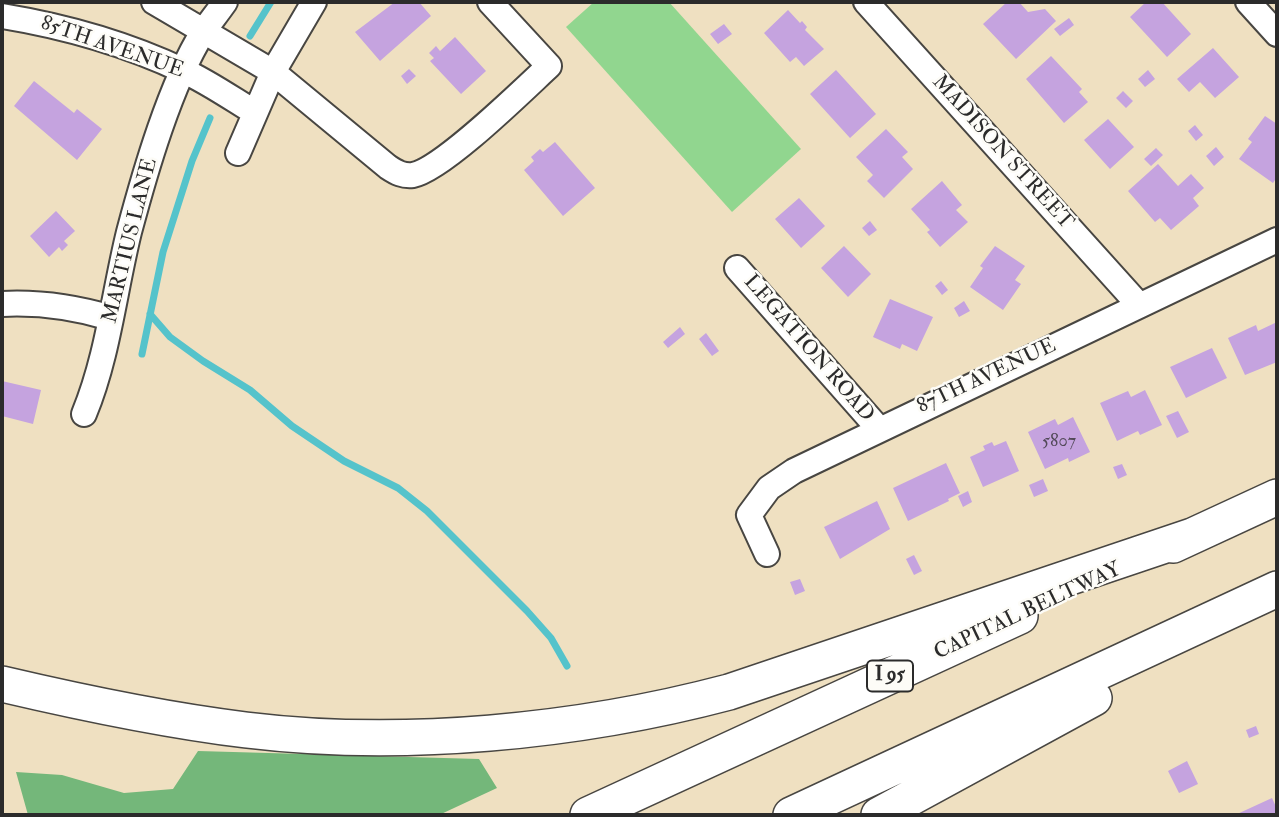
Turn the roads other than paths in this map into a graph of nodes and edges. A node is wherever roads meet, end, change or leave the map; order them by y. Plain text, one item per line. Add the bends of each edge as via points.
1 (154, 2) edge
2 (225, 2) edge
3 (314, 2) edge
4 (491, 2) edge
5 (866, 2) edge
6 (1248, 2) edge
7 (2, 16) edge
8 (204, 32) junction
9 (1277, 34) edge
10 (184, 71) junction
11 (274, 72) junction
12 (254, 112) junction
13 (238, 153) dead end
14 (1277, 240) edge
15 (737, 268) dead end
16 (2, 304) edge
17 (1139, 305) junction
18 (111, 318) junction
19 (84, 414) dead end
20 (879, 429) junction
21 (1277, 497) edge
22 (1192, 536) junction
23 (767, 554) dead end
24 (1277, 589) edge
25 (1277, 599) edge
26 (2, 684) edge
27 (588, 815) edge
28 (791, 815) edge
29 (879, 815) edge

1 - 8 street
2 - 8 street, MARTIUS LANE
3 - 11 street
4 - 11 street via 549,66 450,154 415,174 400,175 388,167
5 - 17 street, MADISON STREET
6 - 9 street
7 - 10 street, 85TH AVENUE via 74,31
8 - 10 street, MARTIUS LANE
8 - 11 street
10 - 12 street, 85TH AVENUE
10 - 18 street, MARTIUS LANE via 129,232
11 - 12 street
12 - 13 street
14 - 17 street, 87TH AVENUE
15 - 20 street, LEGATION ROAD
16 - 18 street via 50,304
17 - 20 street, 87TH AVENUE
18 - 19 street, MARTIUS LANE
20 - 23 street, 87TH AVENUE via 768,488 749,515
21 - 22 highway, CAPITAL BELTWAY / I 95
22 - 26 highway via 729,692 664,710 509,732 419,737 249,731 136,714
22 - 27 highway, CAPITAL BELTWAY / I 95
24 - 28 highway
25 - 29 highway

